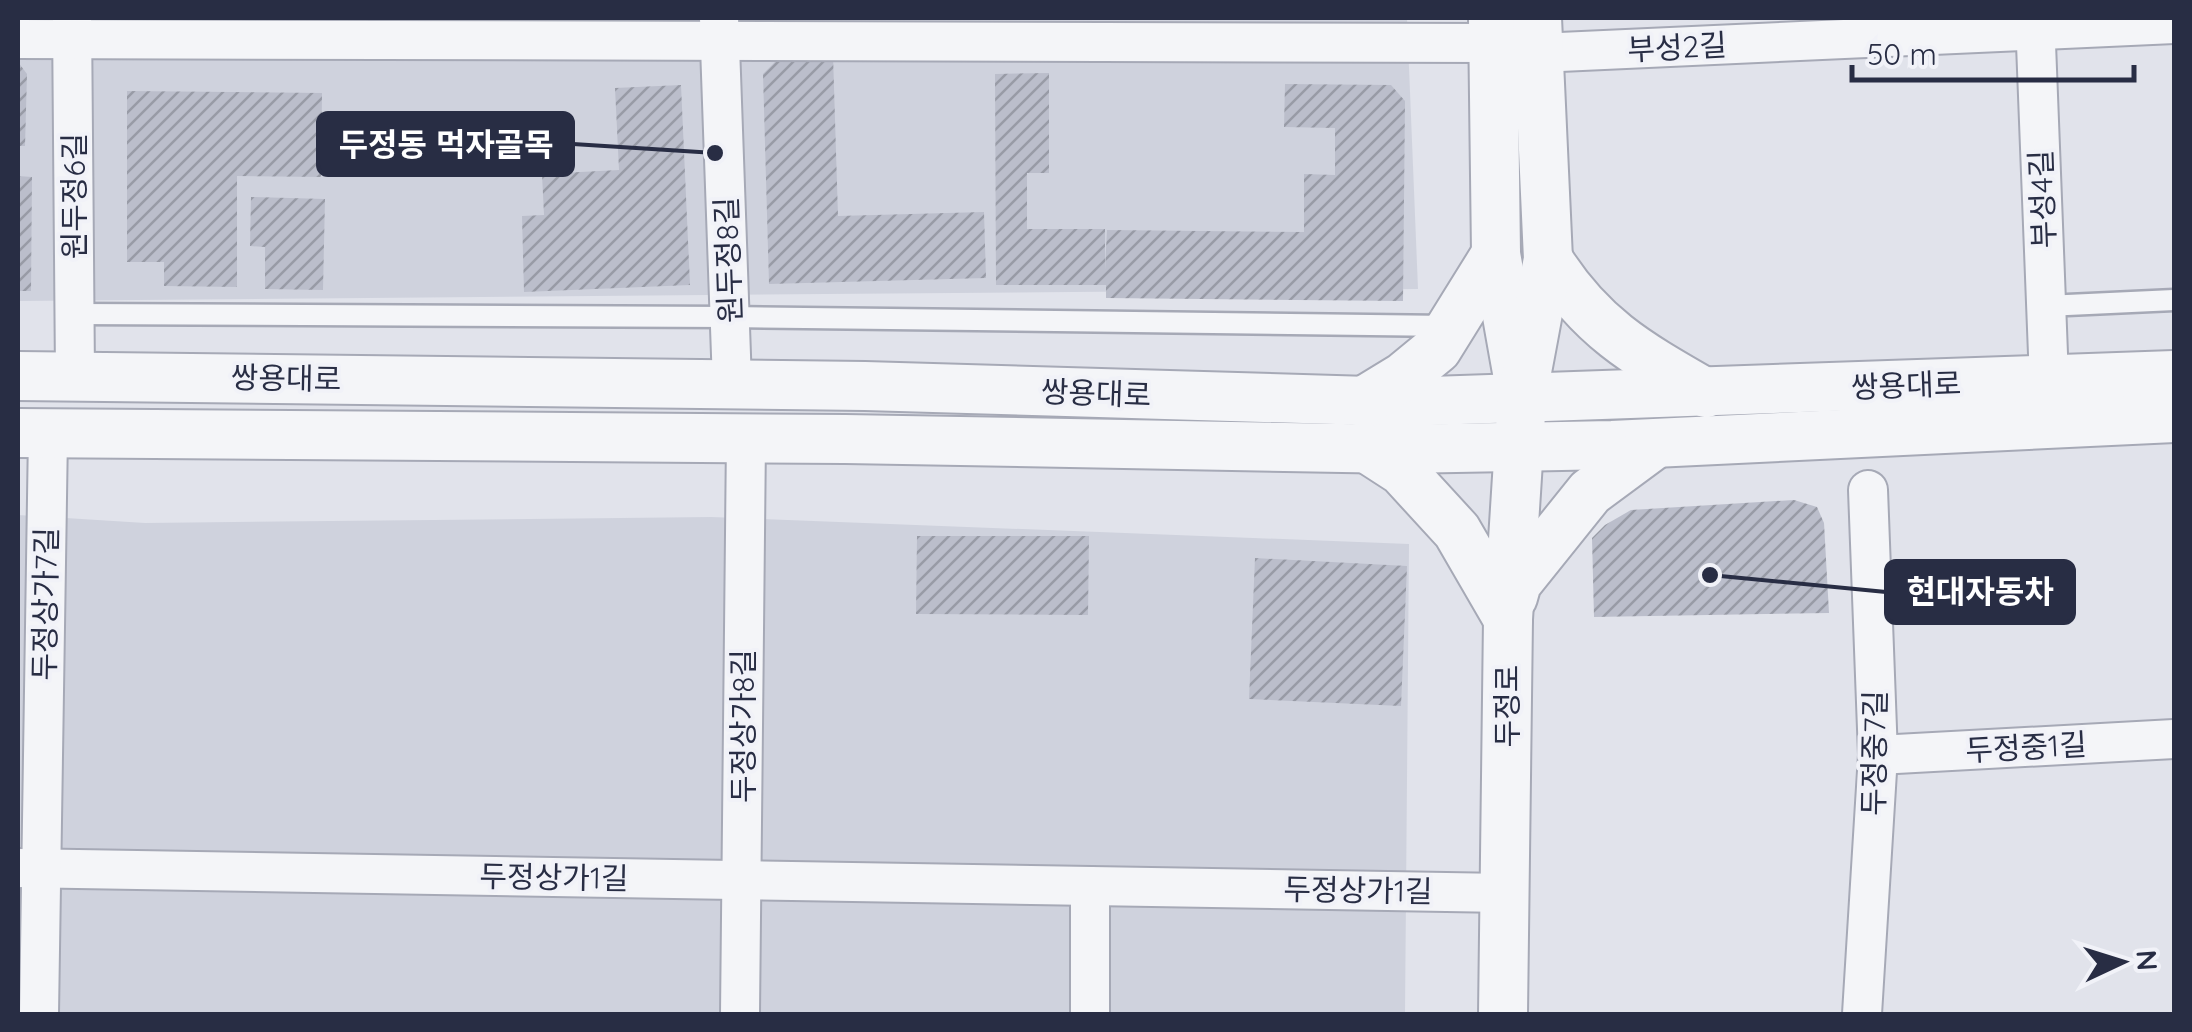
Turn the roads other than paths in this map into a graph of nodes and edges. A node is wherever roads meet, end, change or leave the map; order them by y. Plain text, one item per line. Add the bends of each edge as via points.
1 (2035, 24) edge
2 (2174, 24) edge
3 (73, 28) edge
4 (408, 29) edge
5 (720, 29) edge
6 (1800, 29) edge
7 (964, 30) edge
8 (1205, 30) edge
9 (1516, 33) edge
10 (18, 39) edge
11 (1496, 254) junction
12 (1548, 259) junction
13 (2174, 300) edge
14 (2046, 306) junction
15 (74, 314) junction
16 (730, 317) junction
17 (1452, 326) junction
18 (2174, 374) edge
19 (18, 376) edge
20 (75, 376) junction
21 (2050, 380) junction
22 (732, 383) junction
23 (1706, 393) junction
24 (1522, 398) junction
25 (1362, 402) junction
26 (2174, 418) edge
27 (33, 434) edge
28 (746, 438) junction
29 (1655, 444) junction
30 (1521, 448) junction
31 (1368, 449) junction
32 (1868, 490) dead end
33 (1508, 619) junction
34 (2174, 738) edge
35 (1878, 755) junction
36 (29, 868) edge
37 (742, 880) junction
38 (1090, 886) junction
39 (1505, 892) junction
40 (39, 1014) edge
41 (740, 1014) edge
42 (1090, 1014) edge
43 (1503, 1014) edge
44 (1862, 1014) edge

1 - 2 street, 부성2길
1 - 6 street, 부성2길
1 - 14 street, 부성4길
3 - 4 street, 부성2길
3 - 10 street, 부성2길
3 - 15 street, 원두정6길
4 - 5 street, 부성2길
5 - 7 street, 부성2길
5 - 16 street, 원두정8길
6 - 9 street, 부성2길
7 - 8 street, 부성2길
8 - 9 street, 부성2길
9 - 11 street, 두정로
9 - 12 street, 두정로
11 - 17 street
11 - 24 street, 두정로
12 - 23 street via 1570,296 1600,325
12 - 24 street, 두정로
13 - 14 lane
14 - 21 street, 부성4길
15 - 16 lane
15 - 20 street, 원두정6길
16 - 17 lane
16 - 22 street, 원두정8길
17 - 25 street via 1436,349
18 - 21 street, 쌍용대로
19 - 20 street, 쌍용대로
20 - 22 street, 쌍용대로
21 - 23 street, 쌍용대로
22 - 25 street, 쌍용대로
23 - 24 street, 쌍용대로
24 - 25 street, 쌍용대로
24 - 30 street, 두정로
26 - 29 street, 쌍용대로
27 - 28 street, 쌍용대로
27 - 36 street, 두정상가7길
28 - 31 street, 쌍용대로
28 - 37 street, 두정상가8길
29 - 30 street, 쌍용대로
29 - 33 street via 1590,492 1561,526 1517,583
30 - 31 street, 쌍용대로
30 - 33 street, 두정로
31 - 33 street via 1402,471 1458,531
32 - 35 street, 두정중7길
33 - 39 street, 두정로
34 - 35 street, 두정중1길
35 - 44 street, 두정중7길
36 - 37 street, 두정상가1길
36 - 40 street, 두정상가7길
37 - 38 street, 두정상가1길
37 - 41 street, 두정상가8길
38 - 39 street, 두정상가1길
38 - 42 street
39 - 43 street, 두정로

